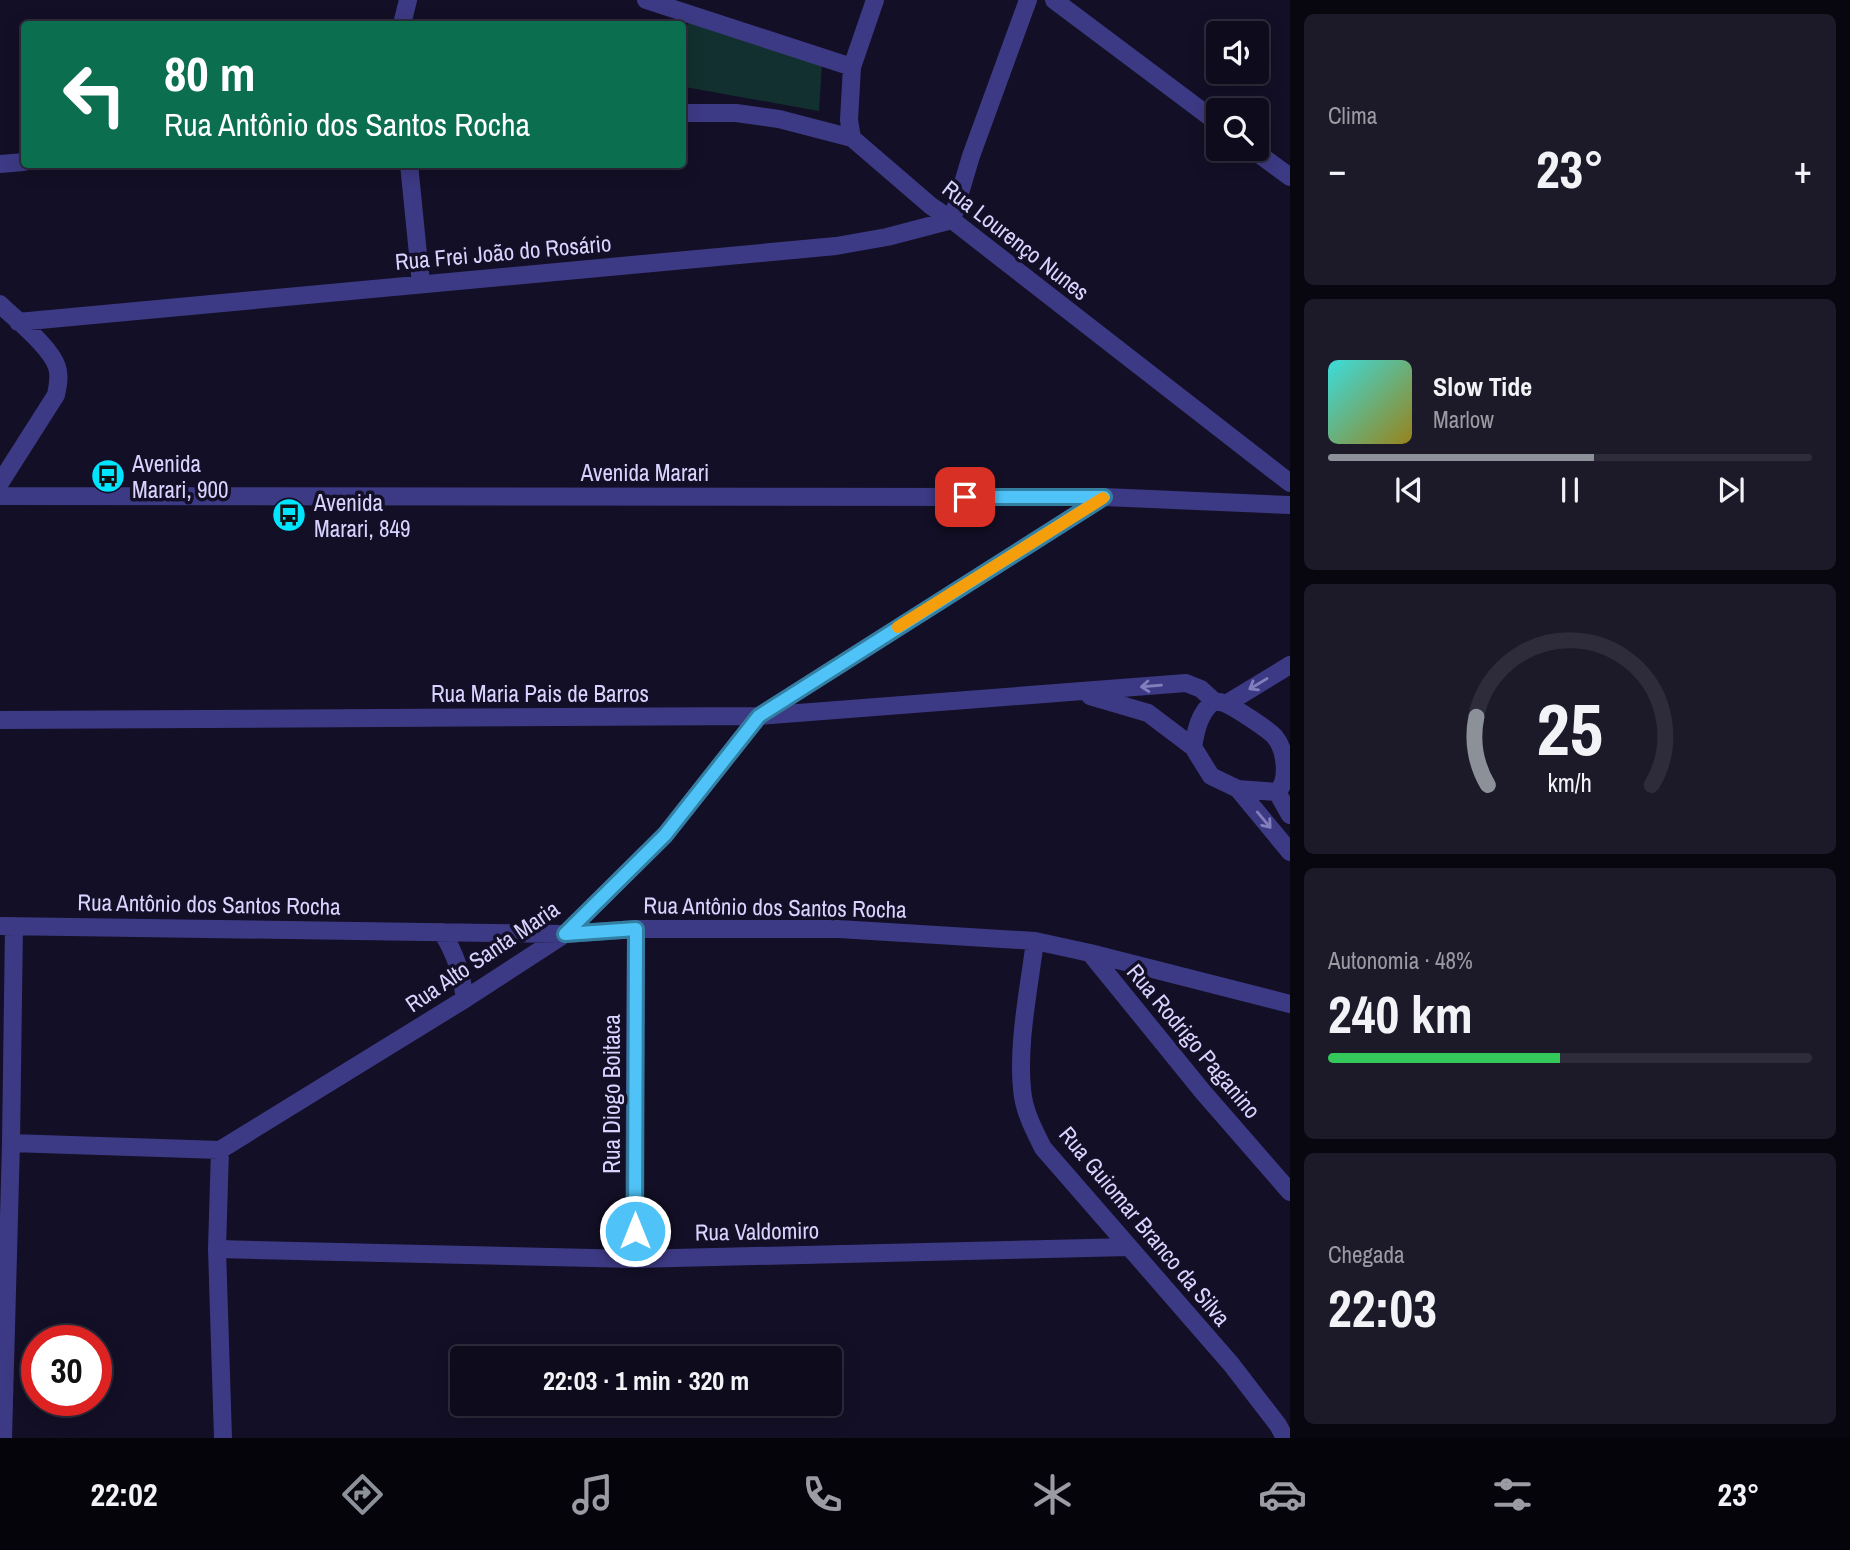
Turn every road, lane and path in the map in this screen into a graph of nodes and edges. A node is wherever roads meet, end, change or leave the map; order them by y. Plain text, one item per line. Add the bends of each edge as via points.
1 (408, 0) edge
2 (646, 0) edge
3 (875, 0) edge
4 (1028, 0) edge
5 (1054, 0) edge
6 (403, 21) edge
7 (852, 67) junction
8 (686, 113) edge
9 (1206, 114) edge
10 (852, 138) junction
11 (1268, 161) edge
12 (21, 162) edge
13 (0, 164) edge
14 (409, 168) edge
15 (1290, 177) edge
16 (952, 220) junction
17 (421, 284) junction
18 (0, 304) edge
19 (18, 322) junction
20 (0, 483) edge
21 (1290, 483) edge
22 (0, 496) edge
23 (1104, 497) junction
24 (1290, 505) edge
25 (1290, 665) edge
26 (1080, 693) junction
27 (1220, 702) junction
28 (759, 716) junction
29 (0, 720) edge
30 (1193, 747) junction
31 (1287, 762) edge
32 (1238, 789) junction
33 (1283, 790) edge
34 (1290, 815) edge
35 (1290, 852) edge
36 (7, 926) edge
37 (636, 929) junction
38 (442, 932) junction
39 (565, 934) junction
40 (1035, 941) junction
41 (1090, 953) junction
42 (465, 999) junction
43 (1290, 1004) edge
44 (11, 1143) junction
45 (220, 1150) junction
46 (1290, 1192) edge
47 (1129, 1247) junction
48 (217, 1249) junction
49 (635, 1259) junction
50 (3, 1438) edge
51 (223, 1438) edge
52 (1285, 1438) edge

1 - 6 street
2 - 7 street
3 - 7 street
4 - 16 street
5 - 9 street
7 - 10 street
8 - 10 street, Rua Lourenço Nunes via 779,119
10 - 16 street, Rua Lourenço Nunes
11 - 15 street
12 - 13 street
14 - 17 street
16 - 17 street, Rua Frei João do Rosário via 836,246
16 - 21 street, Rua Lourenço Nunes
17 - 19 street, Rua Frei João do Rosário
18 - 19 street
19 - 20 street via 46,348 57,364 59,379 57,395
22 - 23 street, Avenida Marari
23 - 24 street, Avenida Marari
23 - 28 street, Rua Alto Santa Maria
25 -> 27 street
27 -> 26 street, Rua Maria Pais de Barros via 1186,683
26 - 28 street, Rua Maria Pais de Barros
26 - 30 street, Rua Maria Pais de Barros via 1148,713
27 - 30 street via 1205,708
27 - 31 street, Rua Maria Pais de Barros via 1275,737
28 - 29 street, Rua Maria Pais de Barros
28 - 39 street, Rua Alto Santa Maria via 665,835
30 - 32 street, Rua Maria Pais de Barros via 1212,776
31 - 33 street
32 - 33 street
32 -> 35 street
33 - 34 street
36 - 38 street, Rua Antônio dos Santos Rocha
36 - 44 street
37 - 39 street, Rua Antônio dos Santos Rocha
37 - 40 street, Rua Antônio dos Santos Rocha via 839,929
37 - 49 street, Rua Diogo Boitaca
38 - 39 street, Rua Antônio dos Santos Rocha
38 - 42 street via 454,951
39 - 42 street, Rua Alto Santa Maria
40 - 41 street, Rua Antônio dos Santos Rocha
40 - 47 street, Rua Guiomar Branco da Silva via 1022,1048 1028,1117 1043,1147
41 - 43 street, Rua Antônio dos Santos Rocha
41 - 46 street, Rua Rodrigo Paganino
42 - 45 street, Rua Alto Santa Maria
44 - 45 street
44 - 50 street
45 - 48 street
47 - 49 street, Rua Valdomiro
47 - 52 street, Rua Guiomar Branco da Silva via 1231,1364
48 - 49 street, Rua Valdomiro
48 - 51 street

